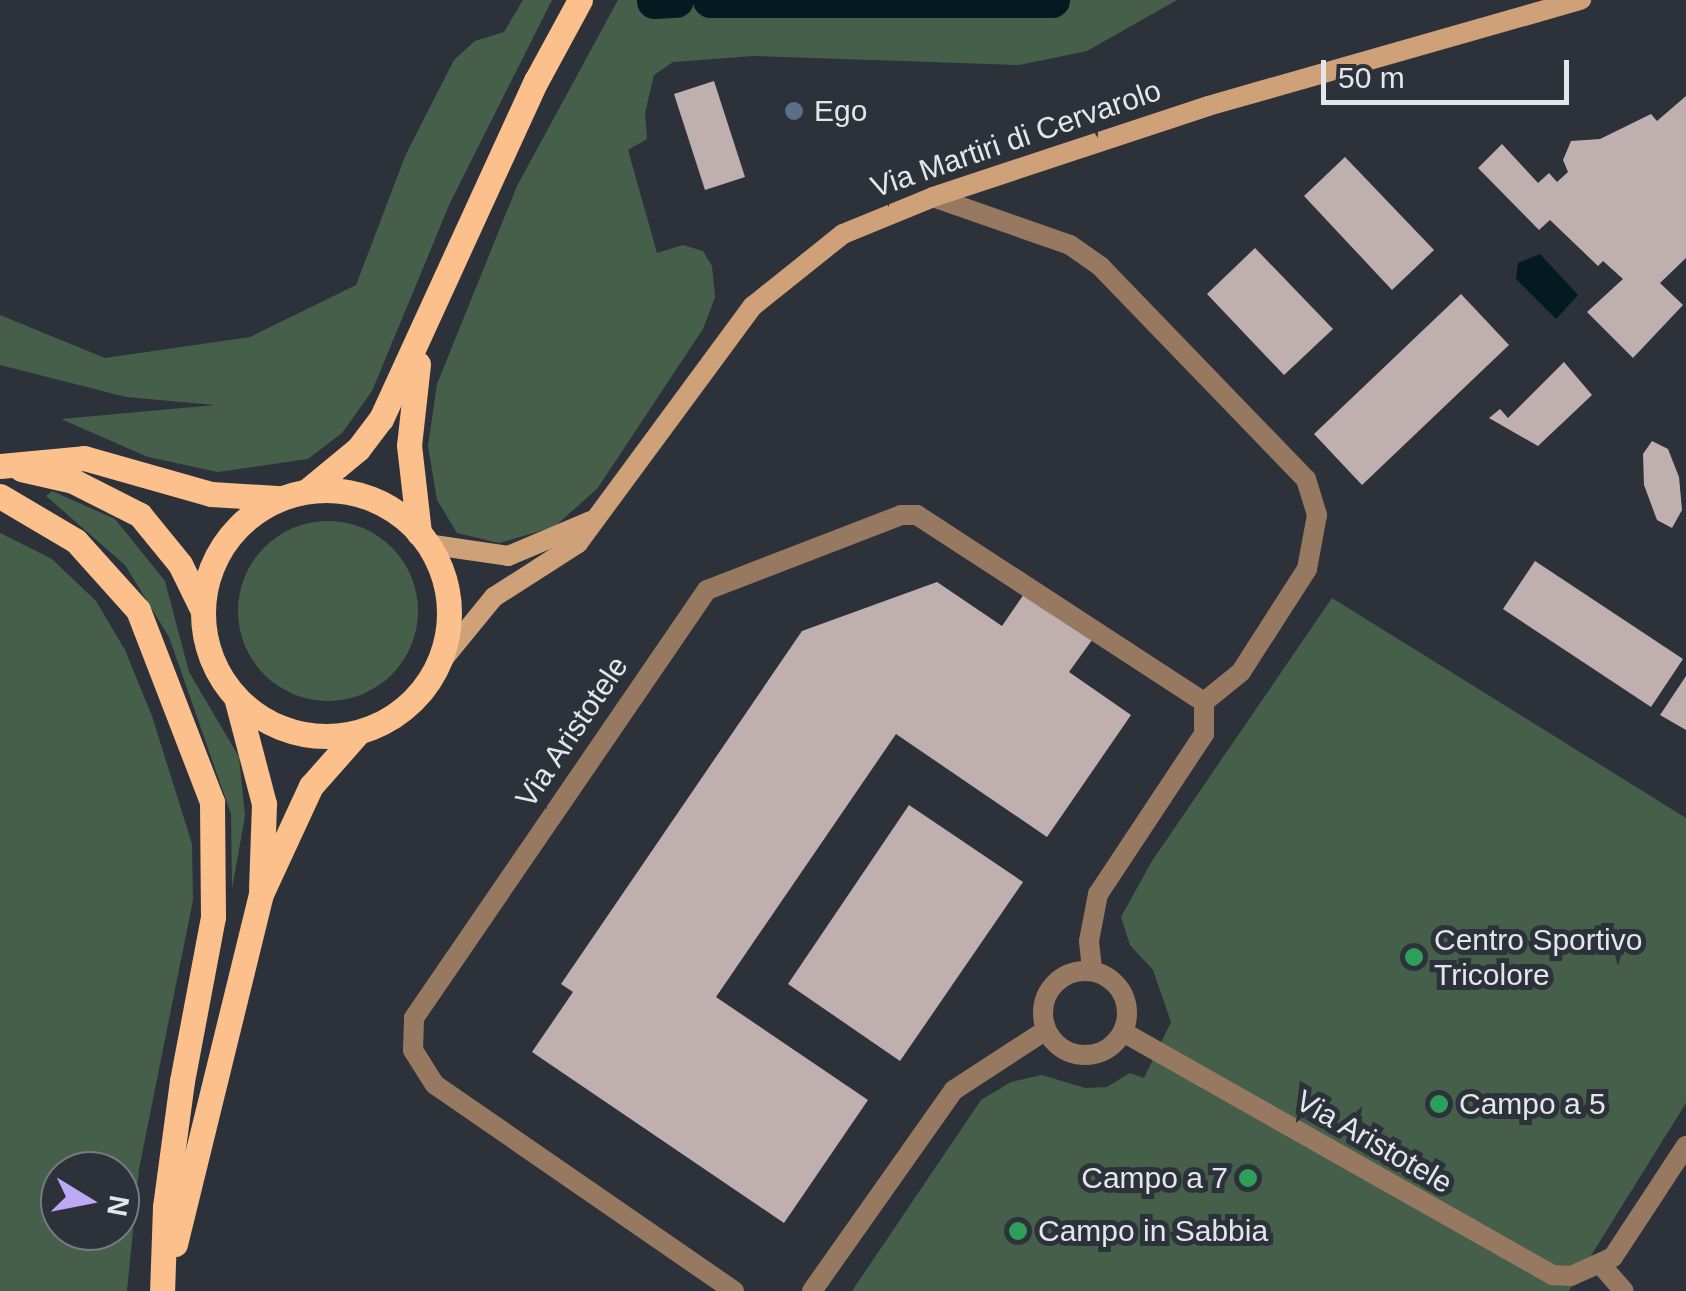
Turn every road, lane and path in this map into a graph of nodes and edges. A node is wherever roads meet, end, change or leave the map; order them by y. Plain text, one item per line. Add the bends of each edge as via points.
1 (580, 0) edge
2 (1581, 0) edge
3 (933, 197) junction
4 (421, 339) junction
5 (0, 466) edge
6 (294, 494) junction
7 (0, 496) edge
8 (590, 521) junction
9 (423, 538) junction
10 (203, 611) junction
11 (435, 669) junction
12 (236, 697) junction
13 (1204, 702) junction
14 (361, 730) junction
15 (261, 894) junction
16 (1092, 972) junction
17 (1046, 1030) junction
18 (1123, 1032) junction
19 (1686, 1146) edge
20 (1602, 1266) junction
21 (162, 1291) edge
22 (734, 1291) edge
23 (812, 1291) edge
24 (1624, 1291) edge

1 - 4 main road via 536,81
2 - 3 main road, Via Martiri di Cervarolo via 1208,106
3 - 8 main road, Via Martiri di Cervarolo via 843,234 753,306 649,453
3 - 13 street via 1070,245 1101,268 1306,479 1317,515 1307,569 1241,672
4 - 6 main road via 382,419 358,449
4 - 9 main road via 409,445
5 - 6 main road via 84,458 211,494
5 - 10 main road via 73,481 140,515 180,564
6 - 9 main road via 368,497
6 - 10 main road via 231,534 210,570
7 - 21 main road via 76,541 138,610 212,802 213,917 164,1207
8 - 9 main road, Via Martiri di Cervarolo via 508,556
8 - 11 main road, Via Martiri di Cervarolo via 560,558 476,614
9 - 11 main road via 447,592
10 - 12 main road via 211,658
11 - 14 main road via 396,714
12 - 14 main road via 257,715 307,734
12 - 15 main road via 264,804
13 - 16 street via 1204,734 1098,894 1088,941
13 - 22 street, Via Aristotele via 917,515 901,515 720,582 690,606 414,1018 413,1050 434,1085
14 - 15 main road via 311,786
15 - 21 main road
16 - 17 street via 1056,982 1043,1005
16 - 18 street via 1122,994
17 - 18 street via 1077,1055 1104,1051
17 - 23 street via 954,1090
18 - 20 street, Via Aristotele via 1530,1268 1571,1276
19 - 20 street via 1629,1238
20 - 24 street

